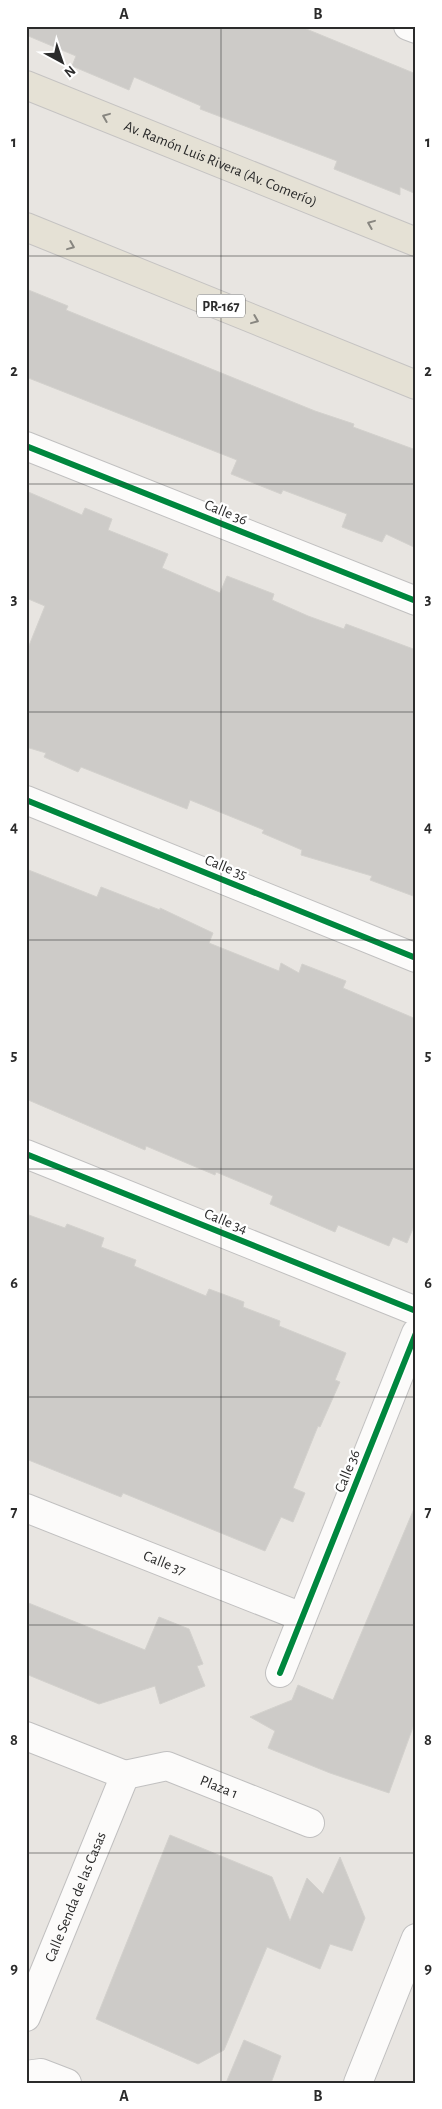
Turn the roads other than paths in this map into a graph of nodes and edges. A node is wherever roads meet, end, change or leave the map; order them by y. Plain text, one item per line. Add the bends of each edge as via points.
1 (408, 26) edge
2 (416, 29) edge
3 (26, 85) edge
4 (26, 227) edge
5 (416, 242) edge
6 (416, 385) edge
7 (26, 446) edge
8 (416, 601) edge
9 (26, 800) edge
10 (416, 958) edge
11 (26, 1154) edge
12 (416, 1311) edge
13 (416, 1333) edge
14 (26, 1508) edge
15 (302, 1617) junction
16 (280, 1673) dead end
17 (26, 1736) edge
18 (125, 1776) junction
19 (310, 1823) dead end
20 (416, 1938) edge
21 (26, 2017) edge
22 (26, 2075) edge
23 (67, 2083) edge
24 (358, 2083) edge

1 - 2 street
5 -> 3 main road, Av. Ramón Luis Rivera (Av. Comerío)
4 -> 6 main road, PR-167
7 - 8 street, Calle 36
9 - 10 street, Calle 35
11 - 12 street, Calle 34
13 - 15 street, Calle 36
14 - 15 street, Calle 37
15 - 16 street, Calle 36
17 - 18 street
18 - 19 street, Plaza 1 via 167,1766
18 - 21 street, Calle Senda de las Casas
20 - 24 street
22 - 23 street via 41,2073

